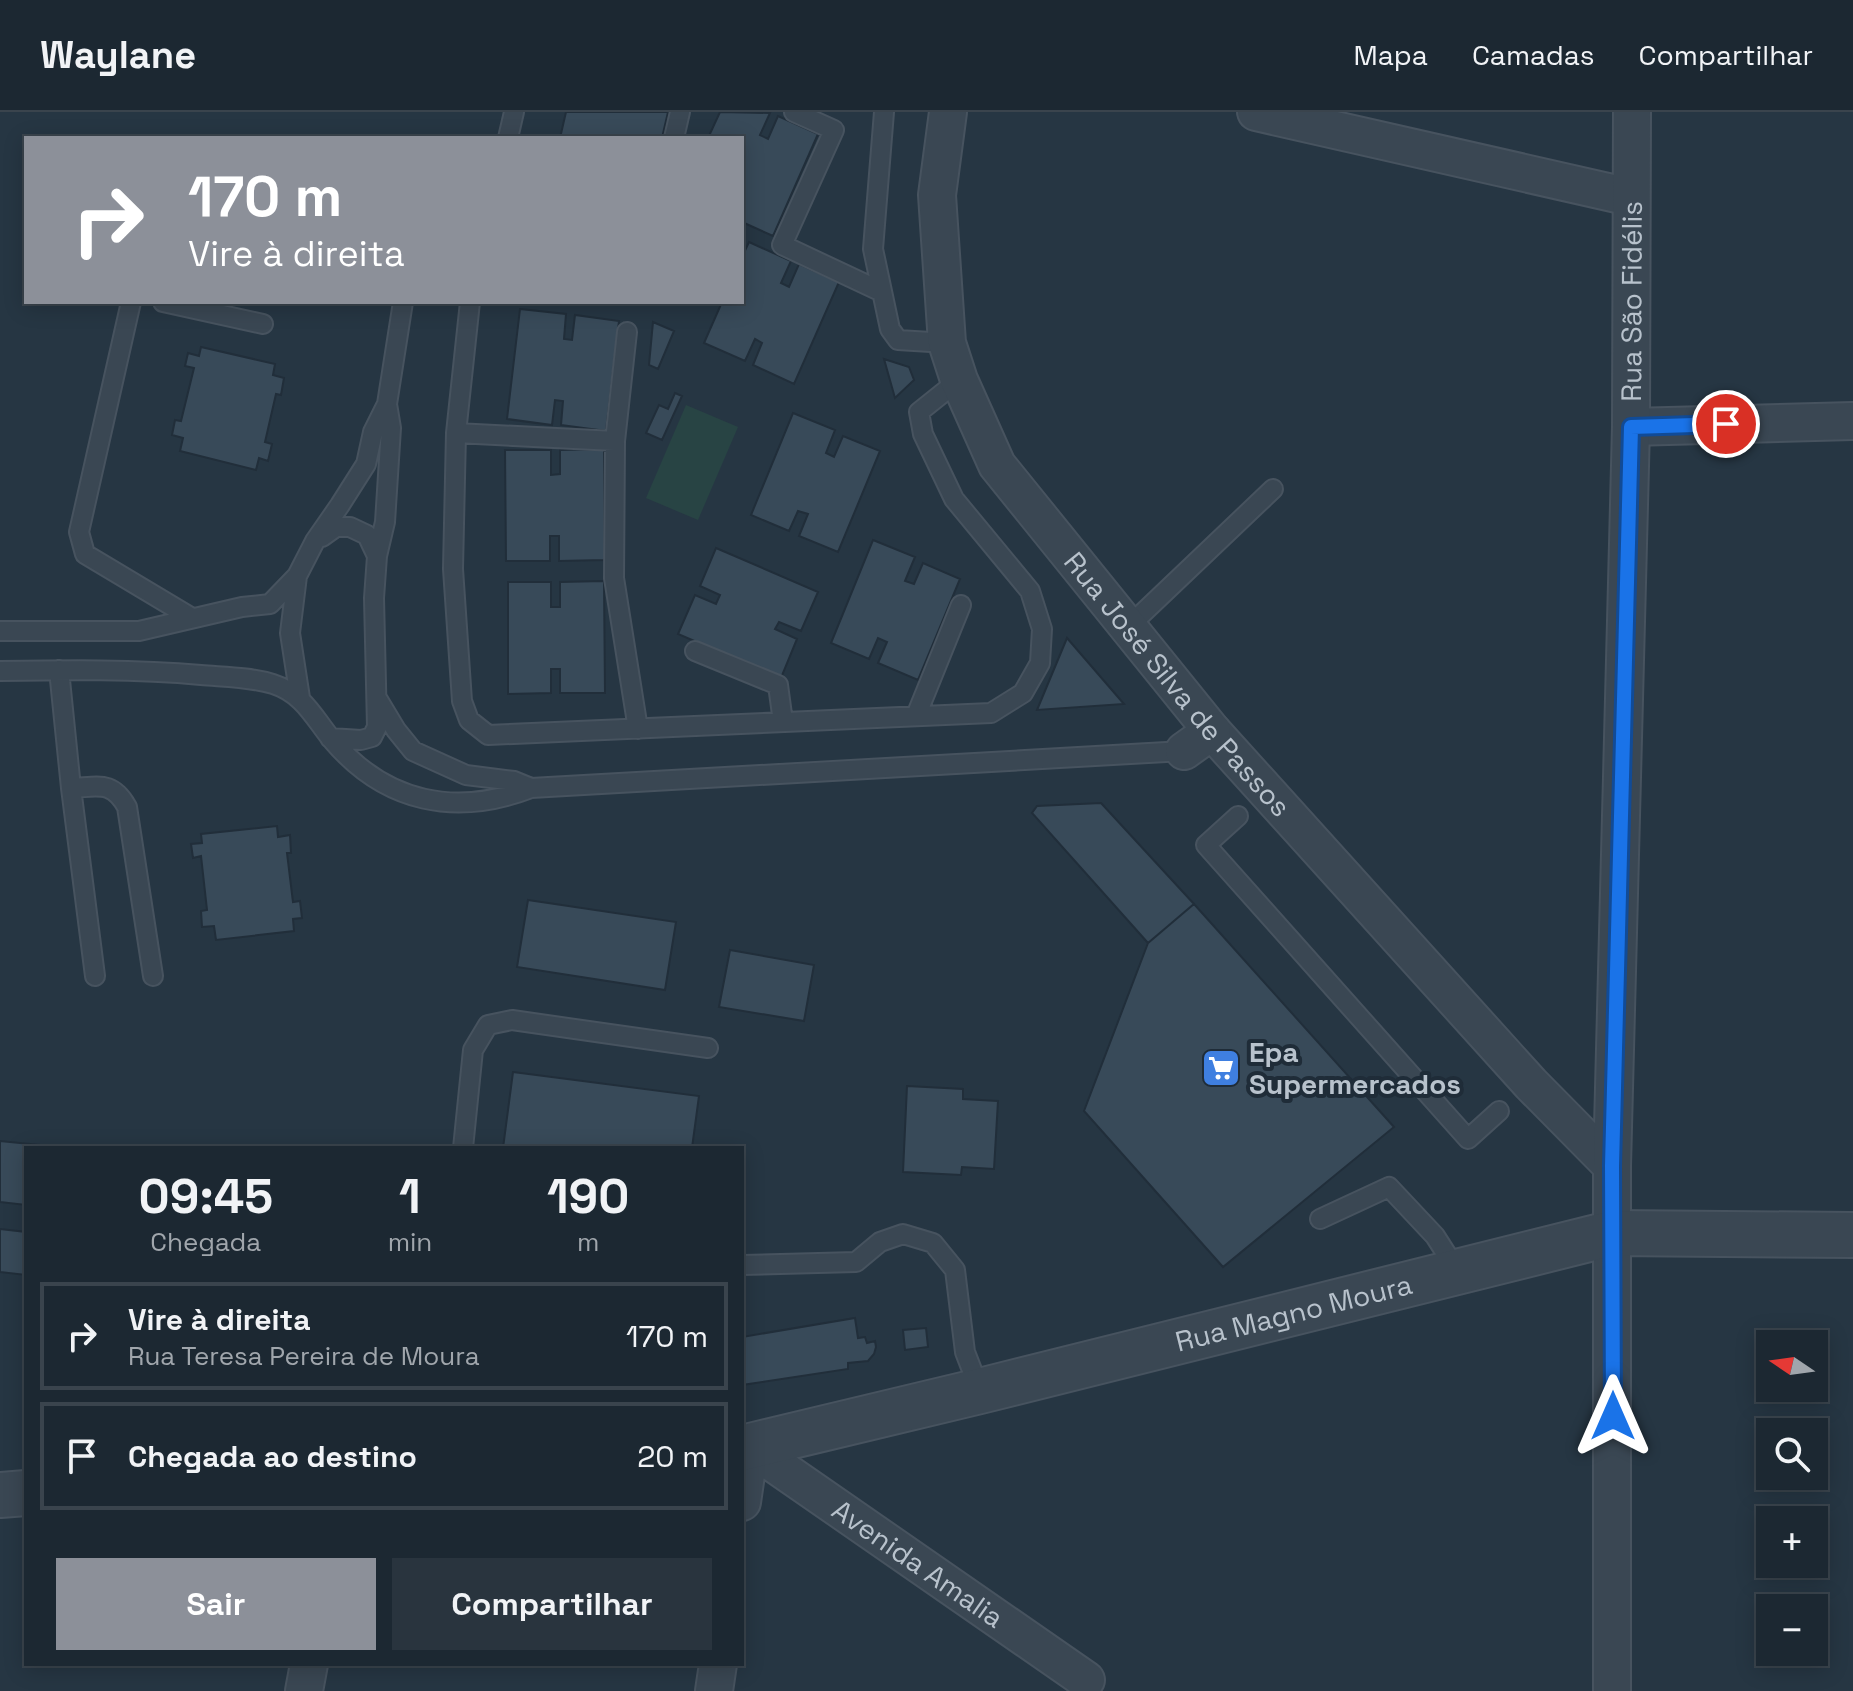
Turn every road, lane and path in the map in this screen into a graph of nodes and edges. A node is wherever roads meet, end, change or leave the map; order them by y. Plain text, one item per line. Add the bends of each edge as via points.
1 (514, 112) edge
2 (680, 112) edge
3 (794, 112) edge
4 (884, 112) edge
5 (948, 112) edge
6 (1256, 112) edge
7 (1632, 112) edge
8 (508, 136) edge
9 (674, 136) edge
10 (1630, 197) junction
11 (882, 292) junction
12 (131, 304) edge
13 (172, 304) edge
14 (403, 304) edge
15 (470, 304) edge
16 (263, 324) dead end
17 (627, 332) dead end
18 (947, 343) junction
19 (959, 380) junction
20 (387, 404) junction
21 (1853, 421) edge
22 (1631, 427) junction
23 (456, 433) junction
24 (615, 441) junction
25 (1273, 489) dead end
26 (315, 541) junction
27 (377, 556) junction
28 (297, 576) junction
29 (961, 605) dead end
30 (192, 618) junction
31 (1128, 627) junction
32 (0, 631) edge
33 (695, 651) dead end
34 (59, 670) junction
35 (0, 671) edge
36 (300, 698) junction
37 (377, 698) junction
38 (916, 716) junction
39 (783, 722) junction
40 (638, 729) junction
41 (330, 738) junction
42 (1198, 741) junction
43 (71, 788) junction
44 (531, 788) junction
45 (1238, 816) dead end
46 (95, 976) dead end
47 (153, 976) dead end
48 (708, 1048) dead end
49 (1499, 1111) dead end
50 (463, 1146) edge
51 (1612, 1166) junction
52 (1320, 1219) dead end
53 (1613, 1233) junction
54 (1853, 1235) edge
55 (744, 1265) edge
56 (1458, 1272) junction
57 (980, 1391) junction
58 (746, 1448) edge
59 (744, 1475) edge
60 (24, 1493) edge
61 (0, 1495) edge
62 (309, 1666) edge
63 (718, 1666) edge
64 (1086, 1680) dead end
65 (304, 1691) edge
66 (714, 1691) edge
67 (1612, 1691) edge

1 - 8 lane
2 - 9 lane
3 - 11 lane via 834,130 782,245
4 - 11 lane via 873,249
5 - 18 street, Rua José Silva de Passos via 937,195
6 - 10 street
7 - 10 street, Rua São Fidélis
10 - 22 street, Rua São Fidélis
11 - 18 lane via 890,329 898,340
12 - 30 lane via 79,532 85,554
13 - 16 lane
14 - 20 lane
15 - 23 lane
17 - 24 lane
18 - 19 street, Rua José Silva de Passos
19 - 31 street, Rua José Silva de Passos via 997,465
19 - 38 lane via 919,412 923,434 954,499 1030,591 1042,629 1040,663 1023,693 991,713
20 - 26 lane via 366,464
20 - 27 lane via 391,428 385,522
21 - 22 street
22 - 51 street, Rua São Fidélis
23 - 24 lane
23 - 40 lane via 453,569 462,701 469,720 488,735
24 - 40 lane via 614,578
25 - 31 lane
26 - 27 lane via 336,527 350,527 367,535
26 - 28 lane
27 - 37 lane
28 - 30 lane via 270,604
28 - 36 lane via 290,633
29 - 38 lane
30 - 32 lane via 139,631
31 - 42 street, Rua José Silva de Passos
33 - 39 lane via 778,685
34 - 35 lane
34 - 36 lane via 240,678 274,684
34 - 43 lane
36 - 41 lane
37 - 41 lane via 372,737
37 - 44 lane via 413,751 466,775
38 - 39 lane
39 - 40 lane
41 - 44 lane via 384,785 432,802 485,801
42 - 44 lane
42 - 51 street, Rua José Silva de Passos
43 - 46 lane
43 - 47 lane via 105,787 119,793 127,807
45 - 49 lane via 1206,845 1226,868 1468,1139
48 - 50 lane via 512,1020 488,1025 473,1050
51 - 53 street, Rua São Fidélis
52 - 56 lane via 1389,1187 1435,1236
53 - 54 street, Rua Magno Moura
53 - 56 street, Rua Magno Moura
53 - 67 street, Rua São Fidélis
55 - 57 lane via 856,1262 880,1242 903,1234 933,1243 955,1270 965,1352
56 - 57 street, Rua Magno Moura
57 - 58 street, Rua Magno Moura
58 - 59 street
58 - 64 street, Avenida Amalia
60 - 61 street
62 - 65 street
63 - 66 street

